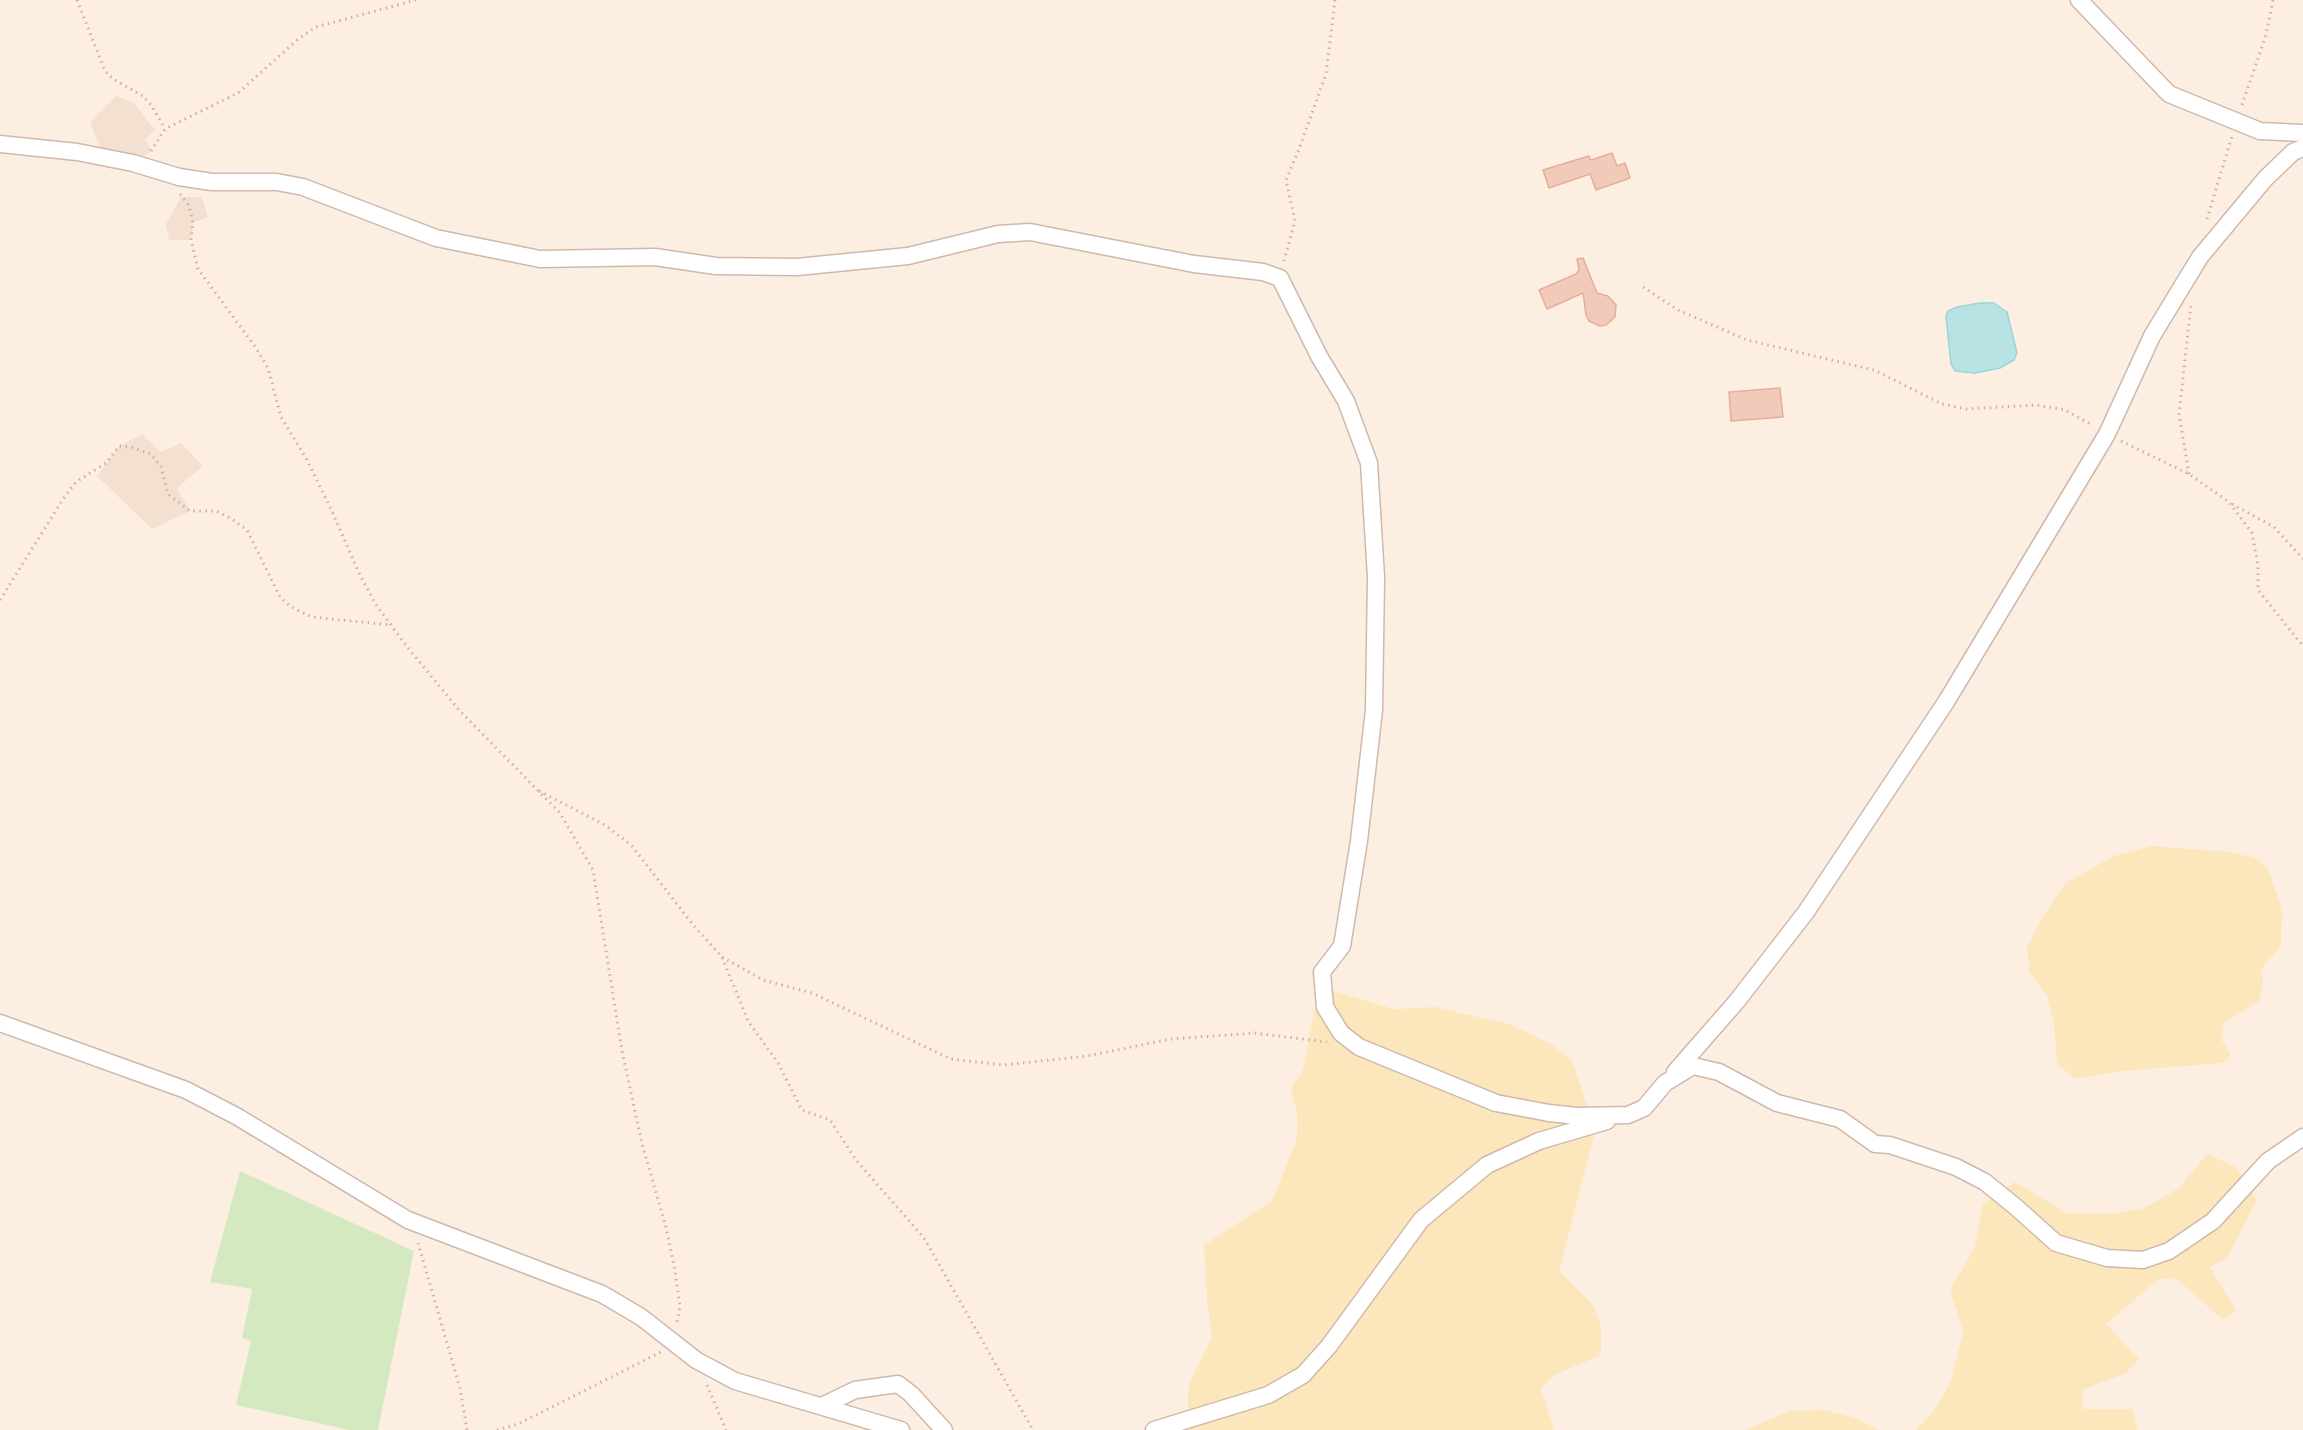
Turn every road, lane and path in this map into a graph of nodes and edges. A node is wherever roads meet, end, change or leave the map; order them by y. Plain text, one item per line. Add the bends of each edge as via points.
1 (77, 0) edge
2 (416, 0) edge
3 (1335, 0) edge
4 (2079, 0) edge
5 (165, 129) junction
6 (2303, 133) edge
7 (0, 144) edge
8 (2303, 148) edge
9 (134, 163) junction
10 (161, 172) junction
11 (1280, 278) junction
12 (1643, 287) dead end
13 (2108, 434) junction
14 (2229, 502) junction
15 (2303, 559) edge
16 (0, 600) edge
17 (391, 625) junction
18 (2303, 646) edge
19 (535, 789) junction
20 (722, 957) junction
21 (0, 1023) edge
22 (1359, 1047) junction
23 (1665, 1083) junction
24 (1628, 1115) junction
25 (2303, 1137) edge
26 (408, 1220) junction
27 (673, 1342) junction
28 (696, 1360) junction
29 (822, 1406) junction
30 (467, 1430) edge
31 (497, 1430) edge
32 (726, 1430) edge
33 (901, 1430) edge
34 (944, 1430) edge
35 (1033, 1430) edge
36 (1155, 1430) edge

1 - 5 path via 105,71 143,96
2 - 5 path via 316,27 238,93
3 - 11 path via 1326,74 1286,180 1295,221
4 - 6 street via 2169,94 2260,131
5 - 9 path via 152,151
7 - 9 street
8 - 13 street via 2293,152 2265,179 2200,257 2152,336
9 - 10 street
10 - 11 street via 212,182 277,182 303,187 436,238 540,259 655,256 716,266 797,267 908,256 998,234 1030,232
10 - 17 path via 189,206 193,256 198,269 268,368 281,417 306,458 359,573
11 - 22 street via 1346,401 1369,463 1376,577 1374,710 1342,946 1322,972 1325,1008 1341,1033
12 - 13 path via 1678,310 1747,340 1875,370 1942,404 1966,409 2037,405 2065,410
13 - 14 path via 2189,474
13 - 23 street via 1946,702 1806,912 1737,1001
14 - 15 path via 2274,527
14 - 18 path via 2252,534 2258,590
16 - 17 path via 65,496 76,482 106,463 119,446 151,454 161,467 168,494 190,511 216,511 247,530 280,597 291,607 312,617
17 - 19 path via 459,710
19 - 20 path via 605,825 631,845
19 - 27 path via 560,813 593,870 621,1051 675,1271 680,1307
20 - 22 path via 764,980 813,993 951,1059 1004,1065 1087,1056 1171,1039 1255,1033
20 - 35 path via 748,1021 778,1063 802,1110 830,1120 856,1160 924,1238
21 - 26 street via 186,1090
22 - 24 street via 1496,1103 1577,1116
23 - 24 street via 1644,1108
23 - 25 street via 1693,1066 1719,1072 1777,1103 1840,1119 1875,1144 1890,1145 1956,1167 1985,1182 2056,1243 2107,1258 2144,1260 2169,1251 2213,1221 2268,1161
24 - 36 street via 1539,1141 1486,1165 1421,1220 1329,1346 1303,1375 1268,1395
26 - 27 street via 602,1294
26 - 30 path via 431,1281 460,1388
27 - 28 street
27 - 31 path via 664,1351 518,1424
28 - 29 street via 735,1381
28 - 32 path
29 - 33 street
29 - 34 street via 855,1390 898,1384

